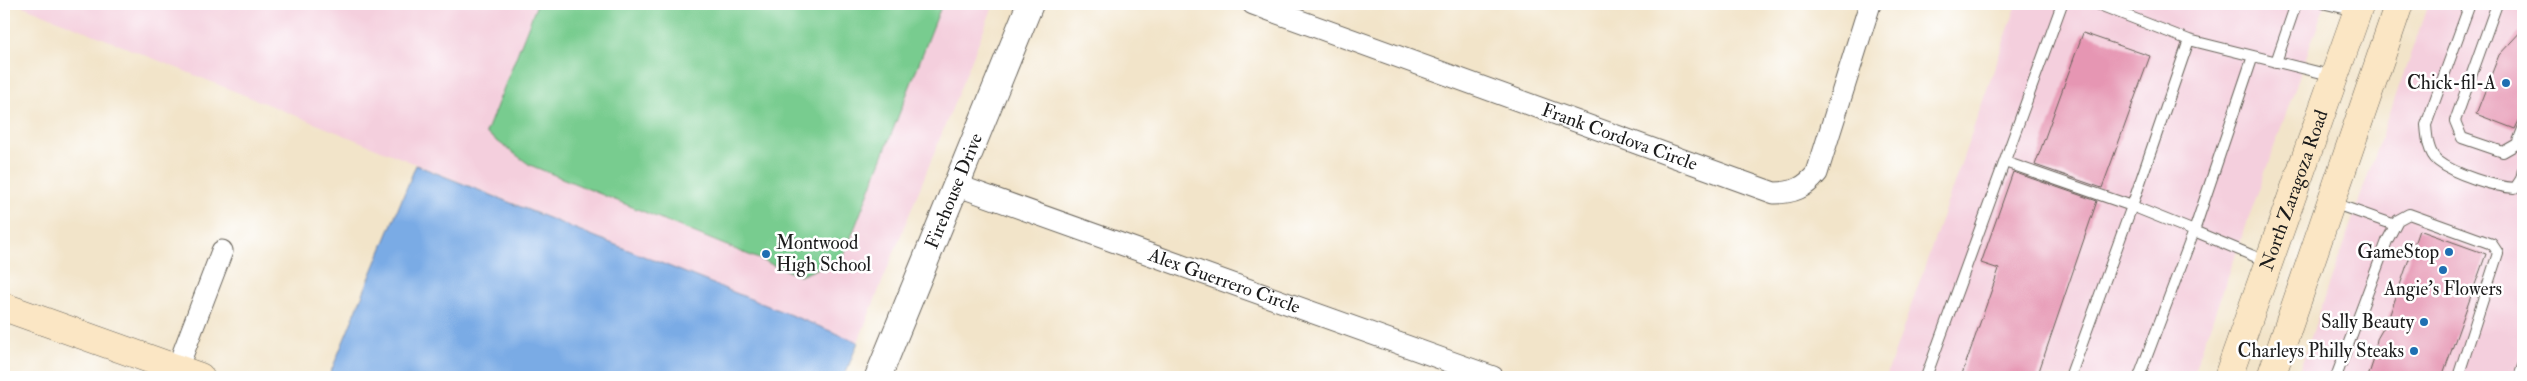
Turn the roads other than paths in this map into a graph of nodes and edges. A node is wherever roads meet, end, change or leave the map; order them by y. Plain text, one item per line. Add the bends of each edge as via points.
1 (1030, 4) edge
2 (1252, 4) edge
3 (1870, 4) edge
4 (2062, 4) edge
5 (2097, 4) edge
6 (2296, 4) edge
7 (2326, 4) edge
8 (2400, 4) edge
9 (2470, 4) edge
10 (2497, 4) edge
11 (2358, 8) edge
12 (2189, 40) junction
13 (2253, 56) junction
14 (2276, 62) junction
15 (2335, 77) junction
16 (2523, 129) edge
17 (2005, 162) junction
18 (2523, 170) edge
19 (956, 185) junction
20 (2519, 189) edge
21 (2332, 203) junction
22 (2132, 206) junction
23 (2395, 225) junction
24 (2194, 231) junction
25 (222, 251) dead end
26 (2269, 262) junction
27 (2255, 303) junction
28 (4, 308) edge
29 (2523, 366) edge
30 (188, 373) edge
31 (878, 377) edge
32 (1493, 377) edge
33 (1926, 377) edge
34 (2070, 377) edge
35 (2139, 377) edge
36 (2228, 377) edge
37 (2245, 377) edge
38 (2271, 377) edge
39 (2336, 377) edge
40 (2458, 377) edge
41 (2519, 377) edge

1 - 19 street, Firehouse Drive
2 - 3 street, Frank Cordova Circle via 1774,193 1789,193 1802,188 1817,173
4 - 17 lane
5 - 12 lane
6 - 14 lane
7 - 11 lane
8 - 21 main road, North Zaragoza Road
9 - 20 lane via 2426,125 2427,140 2437,160 2454,170
10 - 16 lane via 2456,121 2462,138 2503,152 2518,144
11 - 15 main road, North Zaragoza Road
12 - 13 lane
12 - 22 lane
13 - 14 lane
13 - 24 lane
14 - 15 lane
15 - 26 main road, North Zaragoza Road
17 - 22 lane
17 - 33 lane
18 - 20 lane
19 - 31 street, Firehouse Drive
19 - 32 street, Alex Guerrero Circle
21 - 23 lane
21 - 38 main road, North Zaragoza Road
22 - 24 lane
22 - 34 lane
23 - 39 lane
23 - 40 lane via 2410,214 2492,244 2498,253
24 - 26 lane
24 - 35 lane
25 - 30 street
26 - 27 main road, North Zaragoza Road
27 - 36 main road, North Zaragoza Road
27 - 37 main road via 2260,332
28 - 30 main road
29 - 41 lane

